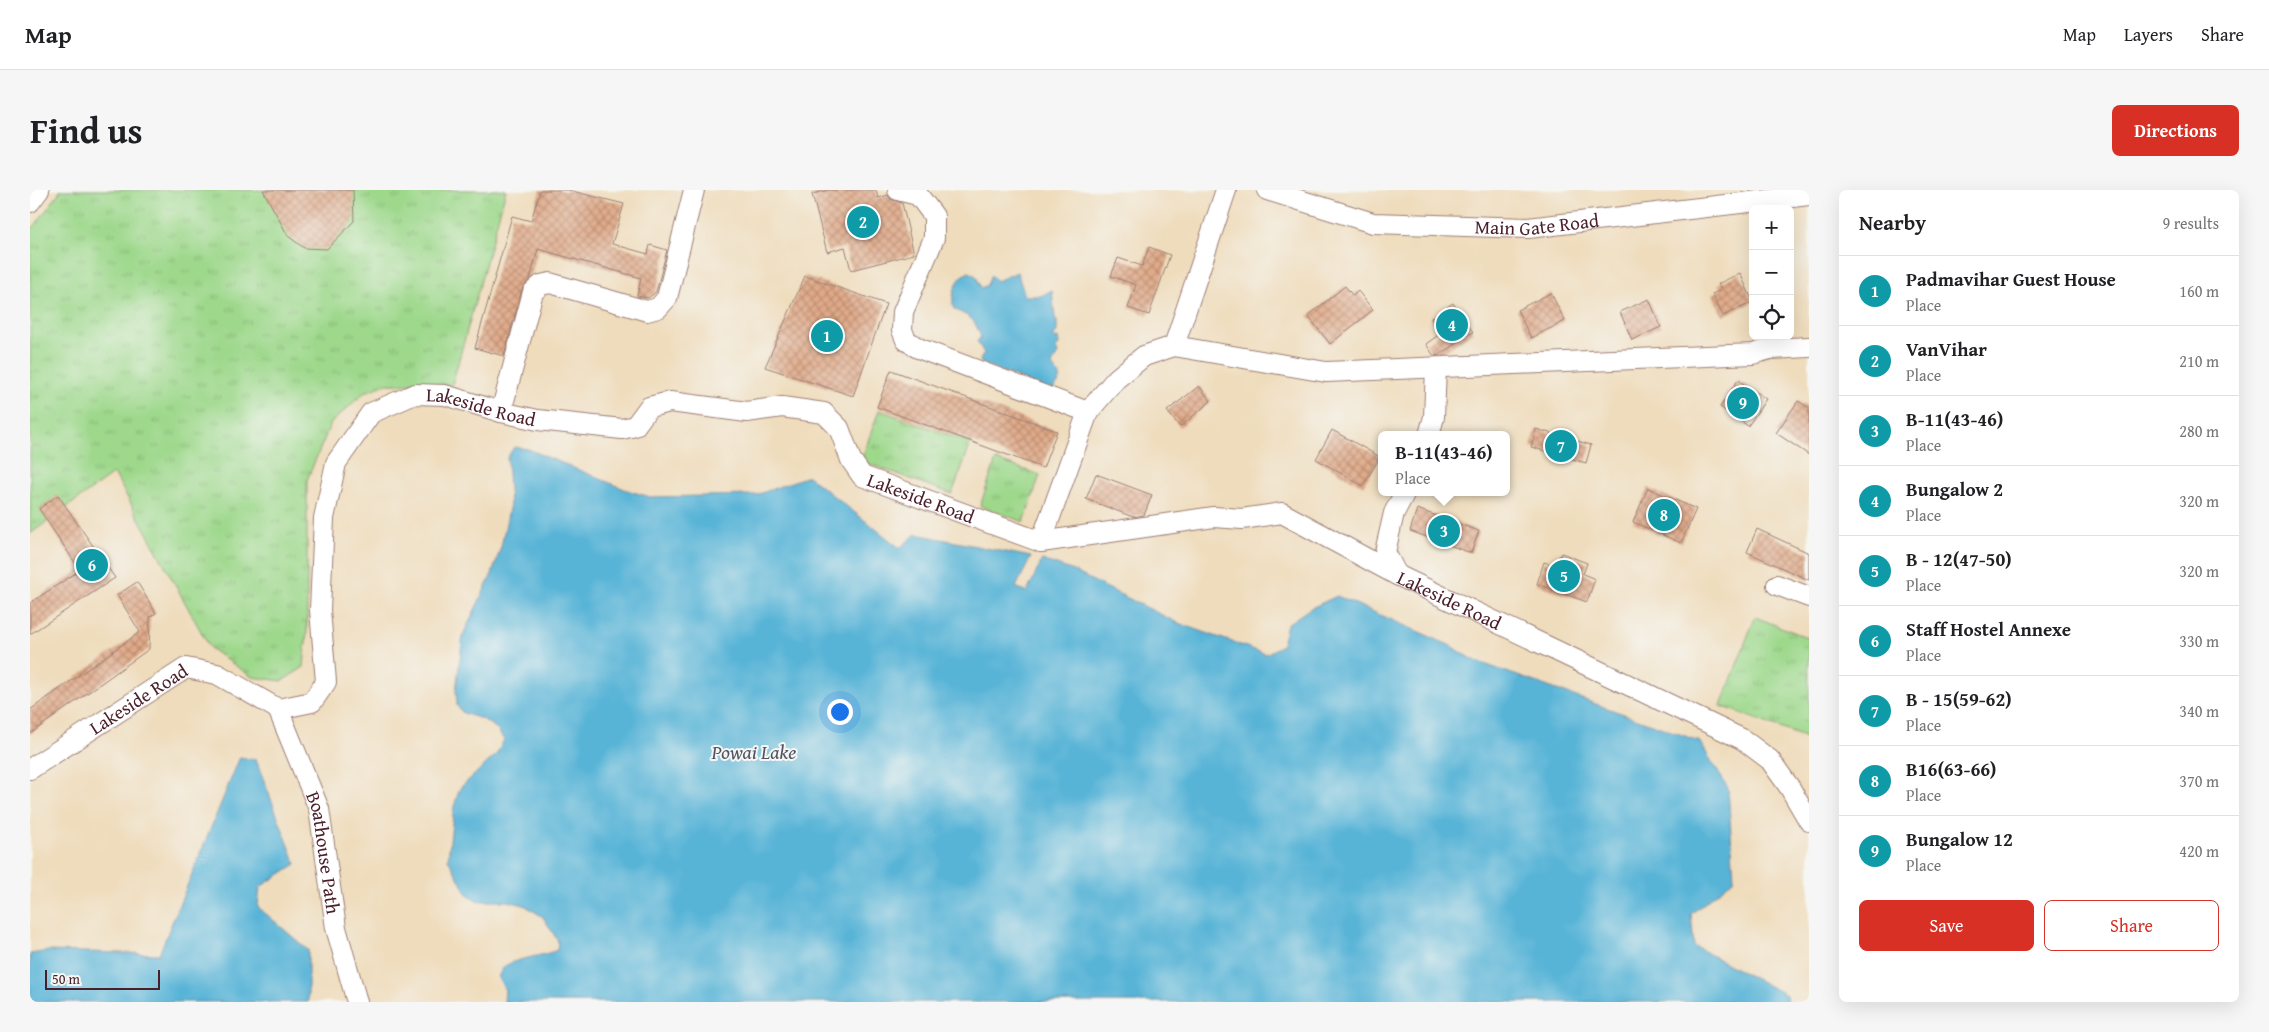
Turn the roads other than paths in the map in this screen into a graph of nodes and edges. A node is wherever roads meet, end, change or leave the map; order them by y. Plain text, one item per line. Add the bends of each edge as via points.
1 (39, 190) edge
2 (694, 190) edge
3 (898, 190) edge
4 (1226, 190) edge
5 (1269, 190) edge
6 (926, 196) edge
7 (1809, 196) edge
8 (30, 202) edge
9 (1758, 204) edge
10 (1770, 343) edge
11 (1174, 346) junction
12 (1804, 351) edge
13 (1436, 368) junction
14 (501, 412) junction
15 (1088, 412) junction
16 (1430, 431) edge
17 (1403, 496) edge
18 (1041, 542) junction
19 (1397, 575) junction
20 (1777, 585) dead end
21 (1809, 597) edge
22 (278, 709) junction
23 (30, 769) edge
24 (1809, 821) edge
25 (357, 1002) edge

1 - 8 lane
2 - 14 lane via 667,298 658,308 646,311 550,284 541,285 533,292
3 - 6 lane
4 - 11 lane
5 - 9 lane, Main Gate Road via 1373,223 1528,228
6 - 15 lane via 934,216 934,238 902,312 902,330 906,340 918,348
7 - 9 lane, Main Gate Road
10 - 12 lane
10 - 13 lane via 1753,354
11 - 13 lane via 1326,372
11 - 15 lane via 1144,356 1116,379
13 - 16 lane via 1434,417
14 - 18 lane, Lakeside Road via 622,430 635,426 648,407 670,402 747,412 782,407 824,412 839,428 851,460 862,476
14 - 22 lane, Lakeside Road via 445,395 415,394 371,413 336,463 324,518 320,610 326,682 312,702
15 - 18 lane
17 - 19 lane via 1394,513 1385,552
18 - 19 lane, Lakeside Road via 1214,517 1242,519 1282,514
19 - 24 lane, Lakeside Road via 1742,739 1770,760
20 - 21 lane
22 - 23 lane, Lakeside Road via 217,674 186,668
22 - 25 lane, Boathouse Path via 319,809 336,928

